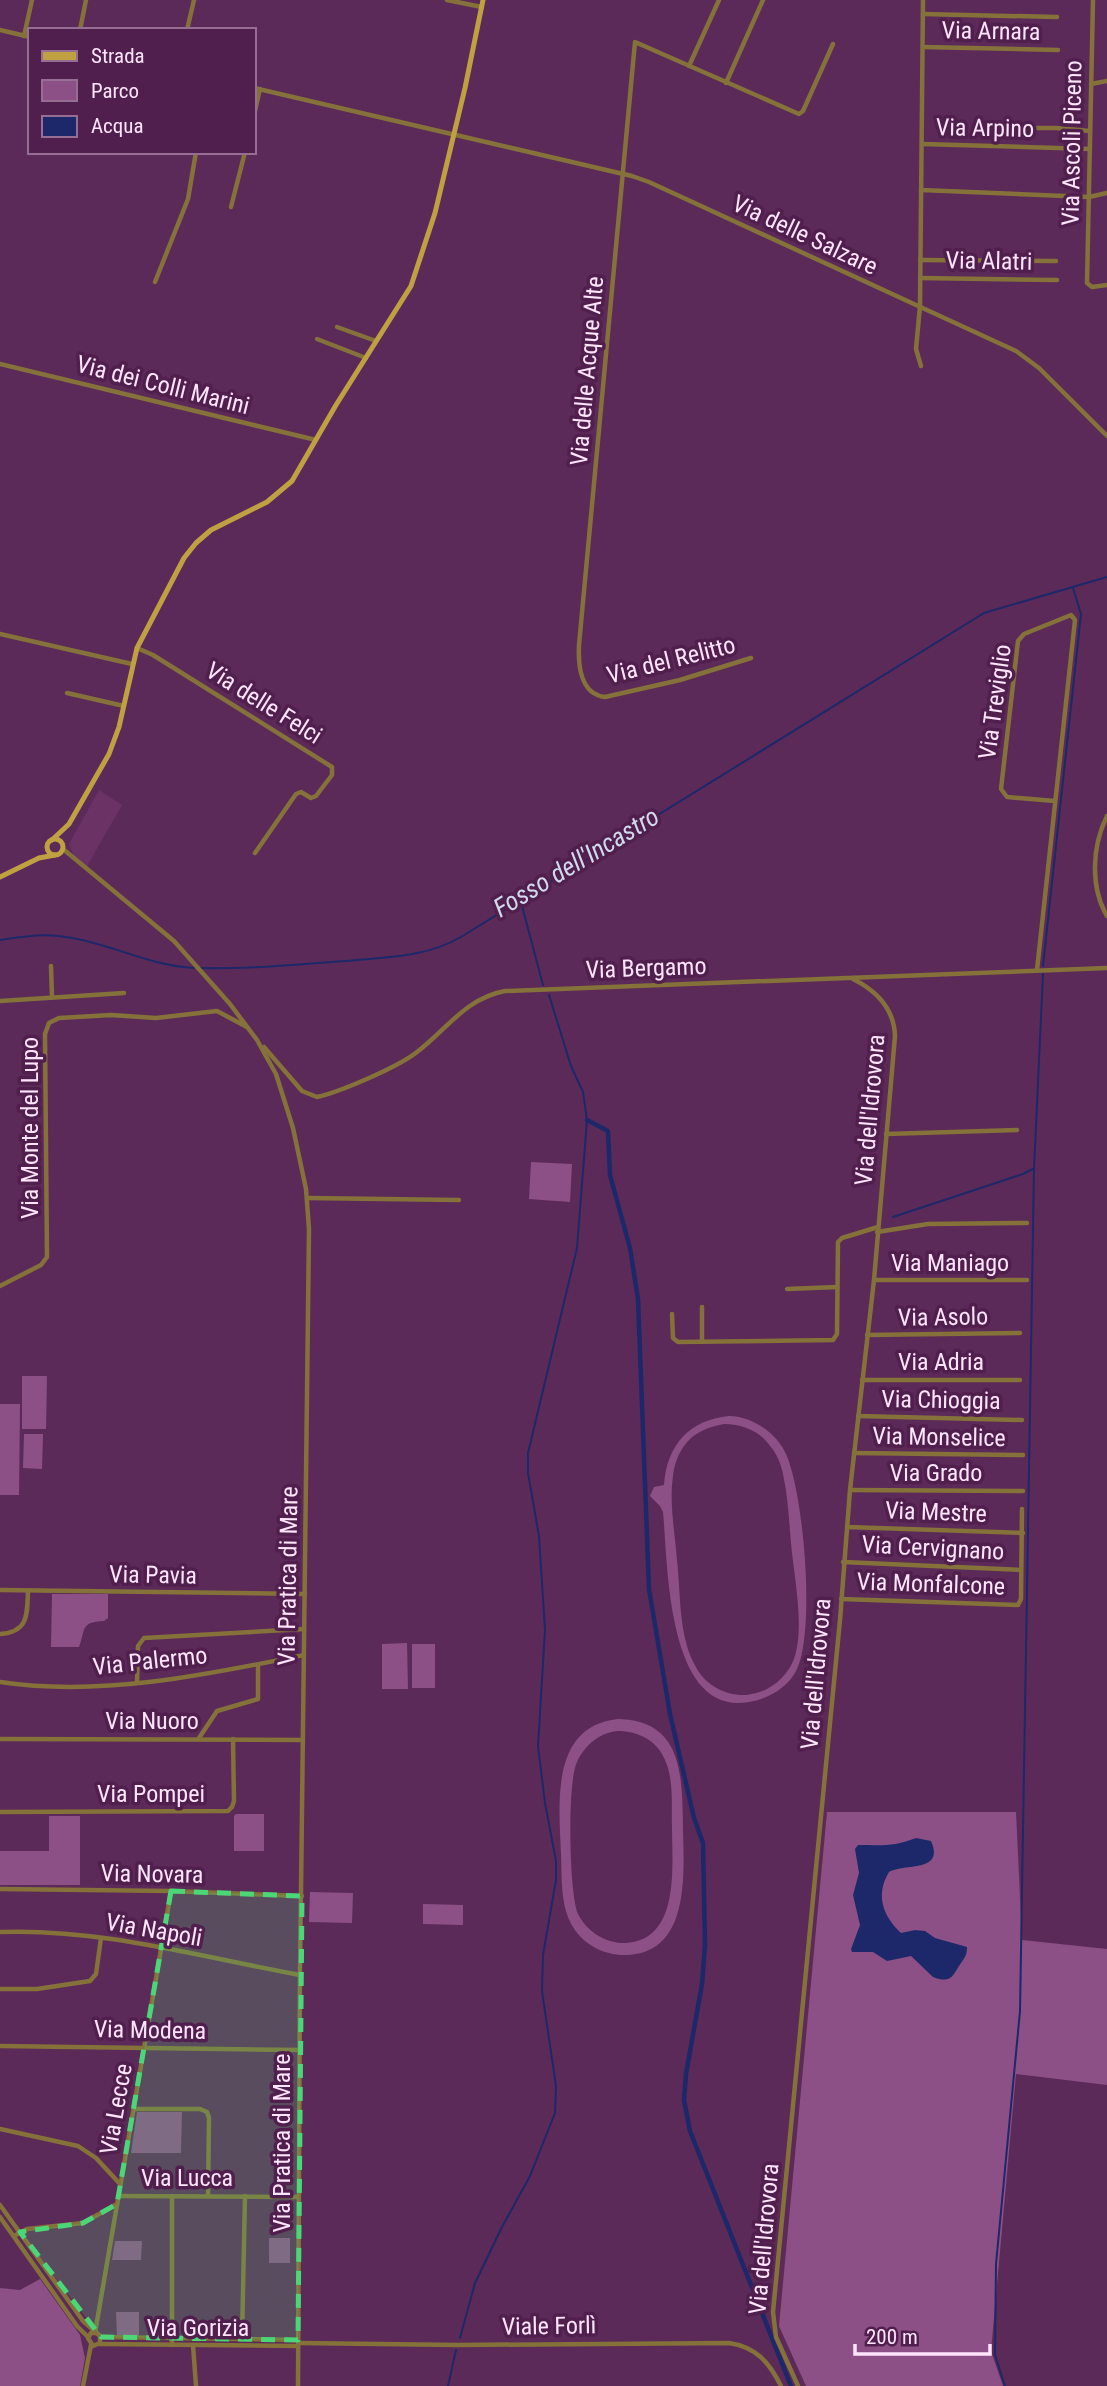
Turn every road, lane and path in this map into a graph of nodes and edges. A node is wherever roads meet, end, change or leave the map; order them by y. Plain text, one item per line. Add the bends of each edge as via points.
1 (32, 0) edge
2 (86, 0) edge
3 (194, 0) edge
4 (447, 0) edge
5 (483, 0) edge
6 (719, 0) edge
7 (763, 0) edge
8 (923, 0) edge
9 (1093, 0) edge
10 (482, 7) junction
11 (923, 14) junction
12 (1057, 17) dead end
13 (28, 28) edge
14 (80, 28) edge
15 (187, 28) edge
16 (0, 30) edge
17 (27, 36) edge
18 (833, 44) dead end
19 (923, 47) junction
20 (1058, 50) dead end
21 (689, 66) junction
22 (1107, 81) edge
23 (726, 83) junction
24 (1091, 84) junction
25 (257, 89) edge
26 (994, 128) dead end
27 (1090, 131) junction
28 (454, 135) junction
29 (922, 144) junction
30 (1090, 149) junction
31 (196, 154) edge
32 (244, 154) edge
33 (623, 174) junction
34 (921, 190) junction
35 (1107, 193) edge
36 (1089, 197) junction
37 (231, 207) dead end
38 (920, 260) junction
39 (1056, 261) dead end
40 (920, 278) junction
41 (1057, 280) dead end
42 (155, 282) dead end
43 (1107, 285) edge
44 (920, 306) junction
45 (337, 327) dead end
46 (317, 339) dead end
47 (377, 342) junction
48 (367, 358) junction
49 (0, 363) edge
50 (921, 366) dead end
51 (1107, 436) edge
52 (317, 440) junction
53 (0, 634) edge
54 (137, 648) junction
55 (751, 658) dead end
56 (132, 664) junction
57 (67, 693) dead end
58 (599, 696) joint
59 (124, 706) junction
60 (1055, 801) junction
61 (1107, 816) edge
62 (64, 831) junction
63 (52, 840) junction
64 (62, 846) junction
65 (48, 847) junction
66 (255, 853) dead end
67 (57, 855) junction
68 (70, 856) junction
69 (40, 858) junction
70 (0, 877) edge
71 (1107, 916) edge
72 (51, 966) dead end
73 (1107, 968) edge
74 (1037, 970) junction
75 (853, 979) junction
76 (124, 993) dead end
77 (51, 997) junction
78 (0, 1001) edge
79 (248, 1028) junction
80 (1017, 1130) dead end
81 (886, 1134) junction
82 (307, 1198) junction
83 (459, 1200) dead end
84 (1027, 1223) dead end
85 (877, 1230) junction
86 (874, 1280) junction
87 (1027, 1280) dead end
88 (0, 1286) edge
89 (837, 1286) junction
90 (787, 1289) dead end
91 (702, 1307) dead end
92 (672, 1314) dead end
93 (1020, 1333) dead end
94 (867, 1335) junction
95 (702, 1342) junction
96 (862, 1380) junction
97 (1020, 1380) dead end
98 (858, 1416) junction
99 (1022, 1420) dead end
100 (854, 1453) junction
101 (1023, 1455) dead end
102 (850, 1490) junction
103 (1023, 1491) dead end
104 (1022, 1509) dead end
105 (846, 1527) junction
106 (1023, 1533) junction
107 (844, 1562) junction
108 (1021, 1570) junction
109 (0, 1590) edge
110 (28, 1591) junction
111 (305, 1594) junction
112 (841, 1599) junction
113 (304, 1629) junction
114 (0, 1634) edge
115 (304, 1655) junction
116 (258, 1665) junction
117 (0, 1682) edge
118 (137, 1683) junction
119 (199, 1738) junction
120 (0, 1739) edge
121 (233, 1739) junction
122 (303, 1740) junction
123 (0, 1812) edge
124 (0, 1889) edge
125 (171, 1891) junction
126 (302, 1896) junction
127 (0, 1932) edge
128 (101, 1938) junction
129 (161, 1949) junction
130 (300, 1975) junction
131 (0, 1989) edge
132 (0, 2046) edge
133 (144, 2048) junction
134 (300, 2050) junction
135 (134, 2109) junction
136 (0, 2129) edge
137 (120, 2184) junction
138 (118, 2196) junction
139 (172, 2196) junction
140 (208, 2196) junction
141 (245, 2196) junction
142 (298, 2197) junction
143 (117, 2204) junction
144 (0, 2205) edge
145 (0, 2217) edge
146 (20, 2232) junction
147 (14, 2236) junction
148 (95, 2333) junction
149 (88, 2336) junction
150 (101, 2337) junction
151 (171, 2338) junction
152 (242, 2342) junction
153 (298, 2343) junction
154 (99, 2344) junction
155 (91, 2345) junction
156 (172, 2345) junction
157 (193, 2346) junction
158 (83, 2386) edge
159 (196, 2386) edge
160 (298, 2386) edge
161 (781, 2386) edge
162 (798, 2386) edge

1 - 13 street
2 - 14 street
3 - 15 street
4 - 10 street
5 - 10 main road
6 - 21 street
7 - 23 street
8 - 11 street
9 - 24 street, Via Ascoli Piceno
10 - 28 main road
11 - 12 street
11 - 19 street
16 - 17 street
18 - 23 street via 800,114
19 - 20 street, Via Arnara
19 - 29 street
21 - 23 street
21 - 33 street, Via delle Acque Alte via 635,42
22 - 24 street
24 - 27 street, Via Ascoli Piceno
25 - 28 street, Via delle Salzare
26 - 27 street
27 - 30 street, Via Ascoli Piceno
28 - 33 street, Via delle Salzare
28 - 47 main road via 417,273
29 - 30 street, Via Arpino
29 - 34 street
30 - 36 street, Via Ascoli Piceno
31 - 42 street via 188,199
32 - 37 street
33 - 44 street, Via delle Salzare
33 - 58 street, Via delle Acque Alte via 579,648 584,682
34 - 36 street
34 - 38 street
35 - 36 street
36 - 43 street, Via Ascoli Piceno via 1089,286
38 - 39 street
38 - 40 street
40 - 41 street, Via Alatri
40 - 44 street
44 - 50 street via 916,351
44 - 51 street, Via delle Salzare via 1027,358
45 - 47 street
46 - 48 street
47 - 48 main road
48 - 52 main road
49 - 52 street, Via dei Colli Marini
52 - 54 main road via 280,493 215,527 191,548
53 - 56 street
54 - 56 main road
54 - 66 street, Via delle Felci via 332,767 332,775 316,796 296,794
55 - 58 street, Via del Relitto via 676,681
56 - 59 main road
57 - 59 street
59 - 62 main road via 106,760
60 - 60 street, Via Treviglio via 1075,620 1071,615 1024,634 1018,641 1002,789 1007,797
60 - 74 street, Via Treviglio
61 - 71 street via 1094,856 1099,900
62 - 63 main road
62 - 64 main road
63 - 64 main road
63 - 65 main road
64 - 67 main road
64 - 68 street, Via Pratica di Mare
65 - 67 main road
65 - 69 main road
67 - 68 street
67 - 69 main road
68 - 79 street, Via Pratica di Mare via 169,937
69 - 70 main road
72 - 77 street
73 - 74 street, Via Bergamo
74 - 75 street, Via Bergamo
75 - 79 street, Via Bergamo via 500,992 463,1010 404,1061 317,1097 300,1089
75 - 81 street, Via dell'Idrovora via 881,999 894,1021
76 - 77 street
77 - 78 street
79 - 82 street, Via Pratica di Mare via 270,1061 286,1101
79 - 88 street, Via Monte del Lupo via 214,1011 156,1018 59,1018 50,1023 46,1034 47,1258
80 - 81 street
81 - 85 street, Via dell'Idrovora
82 - 83 street
82 - 111 street, Via Pratica di Mare
84 - 85 street via 928,1224
85 - 86 street, Via dell'Idrovora
85 - 89 street via 838,1240
86 - 87 street, Via Maniago
86 - 94 street, Via dell'Idrovora
89 - 90 street
89 - 95 street via 837,1334 833,1340
91 - 95 street
92 - 95 street via 674,1341
93 - 94 street, Via Asolo
94 - 96 street, Via dell'Idrovora
96 - 97 street, Via Adria
96 - 98 street, Via dell'Idrovora
98 - 99 street, Via Chioggia
98 - 100 street, Via dell'Idrovora
100 - 101 street, Via Monselice
100 - 102 street, Via dell'Idrovora
102 - 103 street, Via Grado
102 - 105 street, Via dell'Idrovora
104 - 106 street
105 - 106 street, Via Mestre
105 - 107 street, Via dell'Idrovora
106 - 108 street
107 - 108 street, Via Cervignano
107 - 112 street, Via dell'Idrovora
108 - 112 street, Via Monfalcone via 1019,1604
109 - 110 street, Via Pavia
110 - 111 street, Via Pavia
110 - 114 street via 23,1623
111 - 113 street, Via Pratica di Mare
112 - 162 street, Via dell'Idrovora via 774,2312 776,2337
113 - 115 street, Via Pratica di Mare
113 - 118 street via 143,1638 138,1647
115 - 116 street, Via Palermo
115 - 122 street, Via Pratica di Mare
116 - 118 street, Via Palermo
116 - 119 street via 258,1699 217,1710
117 - 118 street, Via Palermo via 48,1687
119 - 120 street, Via Nuoro
119 - 121 street, Via Nuoro
121 - 122 street, Via Nuoro
121 - 123 street, Via Pompei via 234,1801 228,1811
122 - 126 street, Via Pratica di Mare
124 - 125 street, Via Novara
125 - 126 street, Via Novara
125 - 129 street, Via Lecce
126 - 130 street, Via Pratica di Mare
127 - 128 street, Via Napoli via 47,1931
128 - 129 street, Via Napoli
128 - 131 street via 96,1974 89,1982 34,1990
129 - 130 street, Via Napoli
129 - 133 street, Via Lecce
130 - 134 street, Via Pratica di Mare
132 - 133 street, Via Modena
133 - 134 street, Via Modena
133 - 135 street, Via Lecce
134 - 142 street, Via Pratica di Mare
135 - 137 street, Via Lecce
135 - 140 street via 206,2112
136 - 137 street via 78,2146
137 - 138 street, Via Lecce
138 - 139 street, Via Lucca
138 - 143 street, Via Lecce
139 - 140 street, Via Lucca
139 - 151 street
140 - 141 street, Via Lucca
141 - 142 street, Via Lucca
141 - 152 street
142 - 153 street, Via Pratica di Mare
143 - 146 street via 83,2223
143 - 148 street, Via Lecce
144 - 146 street
145 - 147 street
146 - 147 street
146 - 148 street
147 - 149 street
148 - 149 street
148 - 150 street
149 - 155 street
150 - 151 street, Via Gorizia
150 - 154 street
151 - 152 street, Via Gorizia
151 - 156 street
152 - 153 street, Via Gorizia
152 - 157 street, Via Gorizia
153 - 160 street, Via Pratica di Mare
153 - 161 street, Viale Forlì via 732,2343 763,2357
154 - 155 street, Via Gorizia
154 - 156 street, Via Gorizia
155 - 158 street
156 - 157 street, Via Gorizia
157 - 159 street

